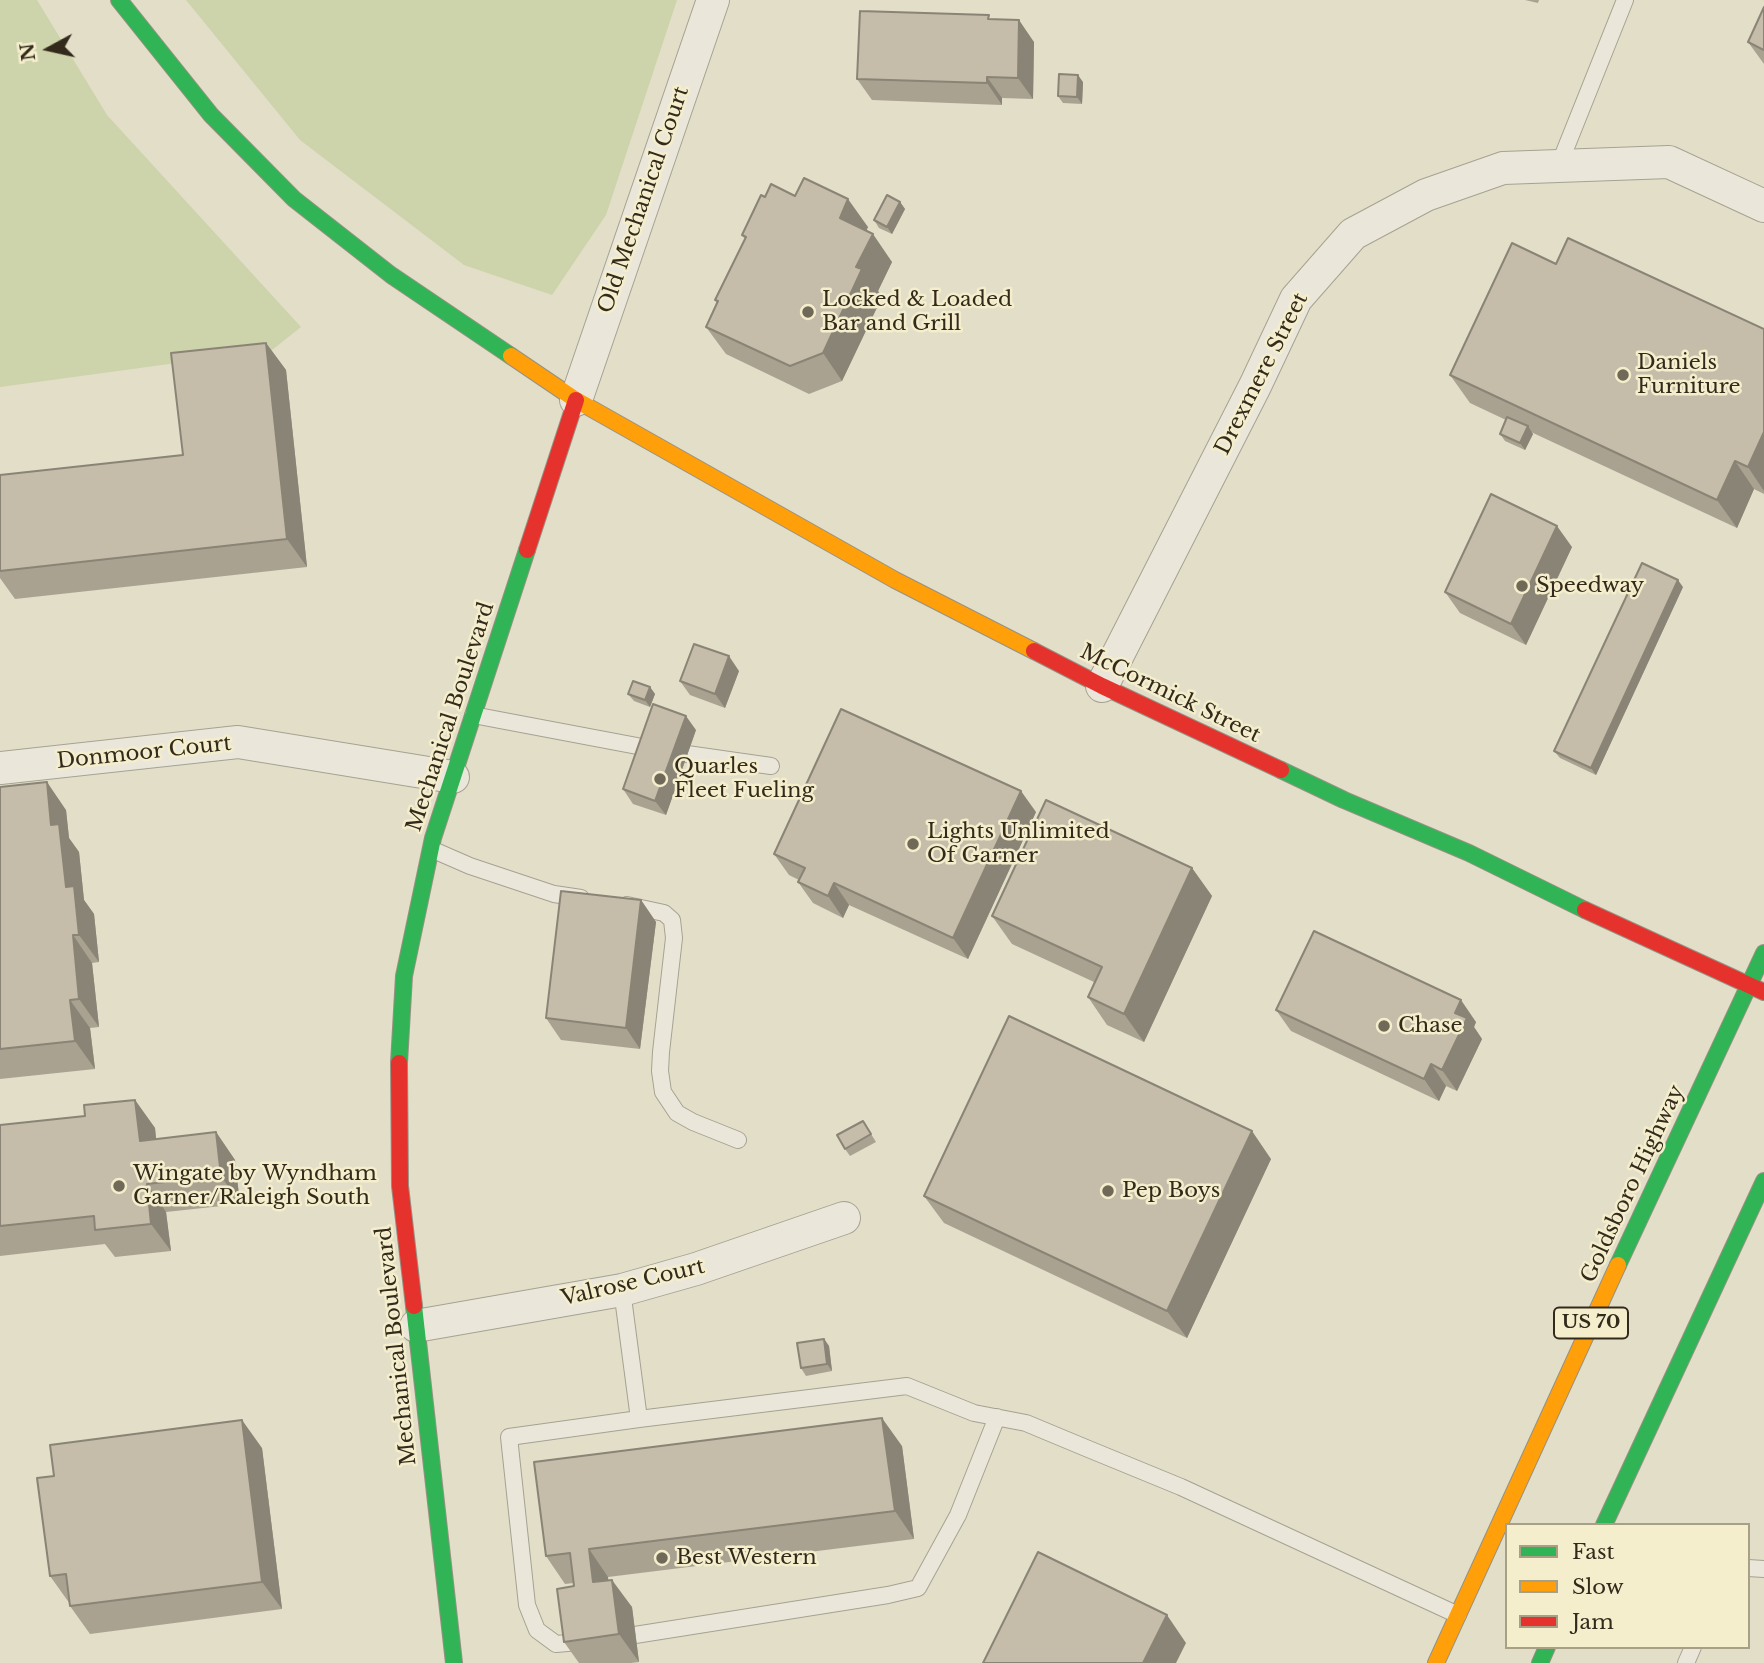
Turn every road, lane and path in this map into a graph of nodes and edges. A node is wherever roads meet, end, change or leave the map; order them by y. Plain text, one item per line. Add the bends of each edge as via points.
1 (119, 0) edge
2 (713, 0) edge
3 (1625, 0) edge
4 (1559, 166) junction
5 (1764, 206) edge
6 (576, 400) junction
7 (1102, 686) junction
8 (473, 715) junction
9 (653, 749) edge
10 (687, 754) dead end
11 (771, 766) dead end
12 (0, 768) edge
13 (453, 777) junction
14 (431, 849) junction
15 (1764, 953) edge
16 (1757, 988) edge
17 (738, 1140) dead end
18 (1764, 1181) edge
19 (844, 1218) dead end
20 (622, 1290) junction
21 (416, 1326) junction
22 (997, 1417) junction
23 (639, 1419) junction
24 (1605, 1523) edge
25 (1458, 1615) junction
26 (635, 1634) dead end
27 (579, 1642) edge
28 (454, 1663) edge
29 (1436, 1663) edge

1 - 6 street via 211,115 294,199 391,275
2 - 6 street, Old Mechanical Court
3 - 4 lane
4 - 5 street, Drexmere Street via 1669,162
4 - 7 street, Drexmere Street via 1503,167 1426,195 1353,234 1296,299
6 - 7 street, McCormick Street via 895,580
6 - 8 street, Mechanical Boulevard
7 - 16 street, McCormick Street
8 - 9 lane
8 - 13 street, Mechanical Boulevard
10 - 11 lane
12 - 13 street, Donmoor Court via 238,742
13 - 14 street, Mechanical Boulevard
14 - 17 lane via 554,894 664,913 672,920 674,938 660,1062 663,1092 677,1113
14 - 21 street, Mechanical Boulevard via 404,976 398,1084 400,1186
15 - 16 street, Goldsboro Highway / US 70
16 - 25 street, Goldsboro Highway / US 70
18 - 24 street
19 - 20 street, Valrose Court
20 - 21 street, Valrose Court
20 - 23 lane
21 - 28 street, Mechanical Boulevard
22 - 23 lane via 974,1413 907,1386
22 - 25 lane via 1026,1423 1181,1487
22 - 26 lane via 958,1515 918,1588
23 - 27 lane via 509,1437 527,1605 537,1630 556,1644
25 - 29 street, Goldsboro Highway / US 70

